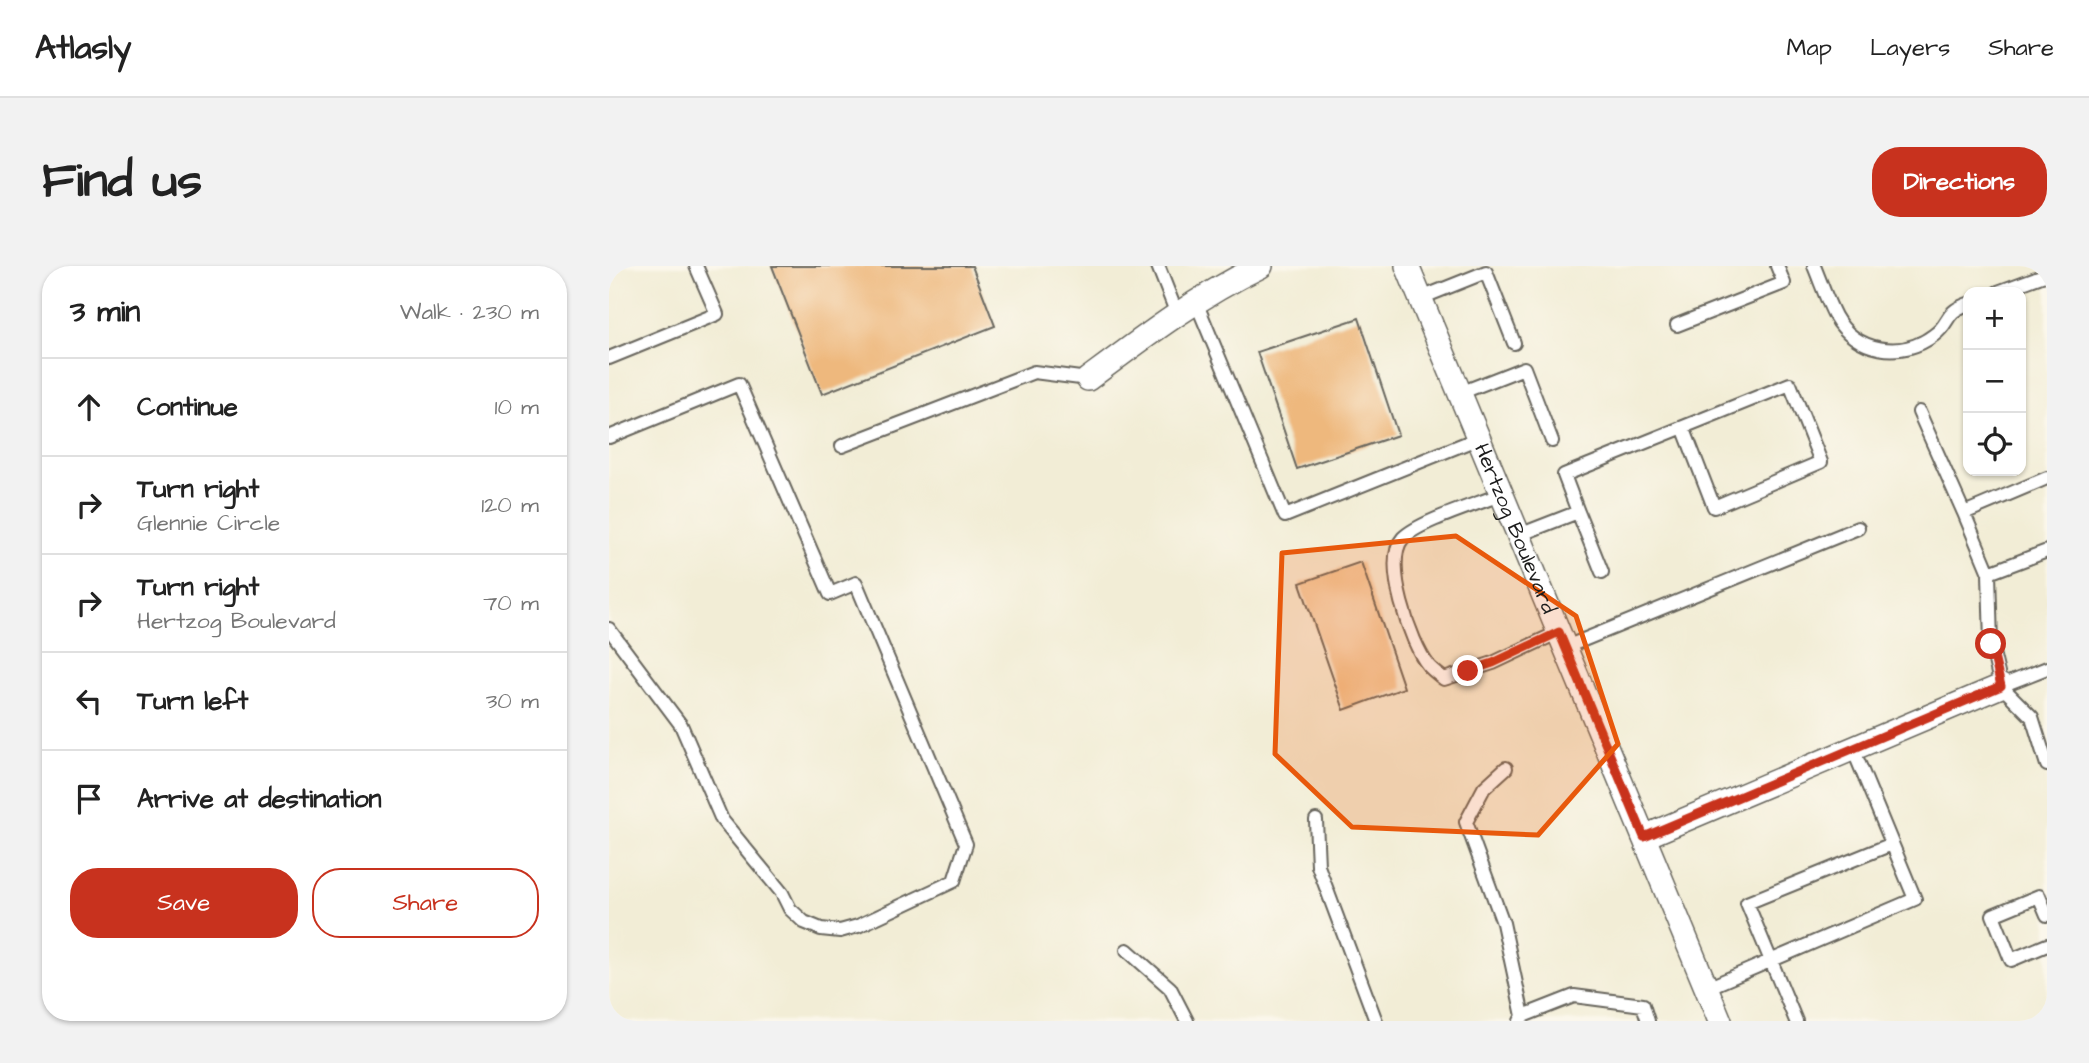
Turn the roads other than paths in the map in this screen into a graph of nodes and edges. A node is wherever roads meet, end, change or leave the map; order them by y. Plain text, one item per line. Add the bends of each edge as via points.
1 (696, 266) edge
2 (1157, 266) edge
3 (1261, 266) edge
4 (1408, 266) edge
5 (1777, 266) edge
6 (1814, 266) edge
7 (2047, 274) edge
8 (2012, 287) edge
9 (1420, 298) junction
10 (1963, 306) edge
11 (1187, 308) junction
12 (1677, 324) dead end
13 (1514, 344) dead end
14 (609, 358) edge
15 (1088, 379) joint
16 (1460, 393) junction
17 (1919, 412) dead end
18 (1683, 427) junction
19 (609, 437) edge
20 (1479, 438) junction
21 (1552, 441) dead end
22 (842, 446) dead end
23 (2047, 478) edge
24 (1502, 494) junction
25 (1578, 512) junction
26 (1964, 513) junction
27 (1858, 528) dead end
28 (1519, 535) junction
29 (2047, 551) edge
30 (1602, 572) dead end
31 (1989, 573) junction
32 (609, 629) edge
33 (1562, 640) junction
34 (2047, 668) edge
35 (2001, 686) junction
36 (1853, 748) junction
37 (2047, 765) edge
38 (1506, 768) dead end
39 (1316, 820) dead end
40 (1644, 837) junction
41 (1892, 844) junction
42 (2047, 915) edge
43 (2047, 945) edge
44 (1126, 950) dead end
45 (1771, 961) junction
46 (1707, 988) junction
47 (1522, 1018) edge
48 (1187, 1021) edge
49 (1376, 1021) edge
50 (1648, 1021) edge
51 (1720, 1021) edge
52 (1796, 1021) edge

1 - 14 lane via 717,314
2 - 11 lane
3 - 11 street
4 - 9 street, Hertzog Boulevard
5 - 12 lane via 1784,283
6 - 10 lane via 1847,333 1882,350 1920,344 1937,334 1952,310
7 - 8 lane
9 - 13 lane via 1486,272
9 - 16 street, Hertzog Boulevard
11 - 15 street
11 - 20 lane via 1285,516
15 - 22 lane via 1034,372
16 - 20 street, Hertzog Boulevard
16 - 21 lane via 1524,368
17 - 26 lane
18 - 18 lane via 1790,384 1821,462 1714,507
18 - 25 lane via 1564,475
19 - 32 lane via 739,384 830,594 856,583 966,844 954,881 858,926 831,930 804,922 722,820 681,725
20 - 24 street, Hertzog Boulevard
23 - 26 lane
24 - 28 street, Hertzog Boulevard
24 - 33 lane via 1436,520 1403,539 1396,558 1397,593 1427,664 1444,680
25 - 28 lane
25 - 30 lane
26 - 31 lane
27 - 33 lane
28 - 33 street, Hertzog Boulevard
29 - 31 lane
31 - 35 lane via 1991,644
33 - 40 street, Hertzog Boulevard
34 - 35 lane
35 - 36 street
35 - 37 lane via 2032,717
36 - 40 street
36 - 41 lane
38 - 47 lane via 1485,788 1466,822 1503,923
39 - 49 lane via 1318,866
40 - 46 street, Hertzog Boulevard
41 - 45 lane via 1915,899
41 - 45 lane via 1747,903
42 - 43 lane via 2039,896 1993,915 2011,960
44 - 48 lane via 1170,988
45 - 46 lane
45 - 52 lane
46 - 51 street, Hertzog Boulevard
47 - 50 lane via 1574,996 1643,1005

